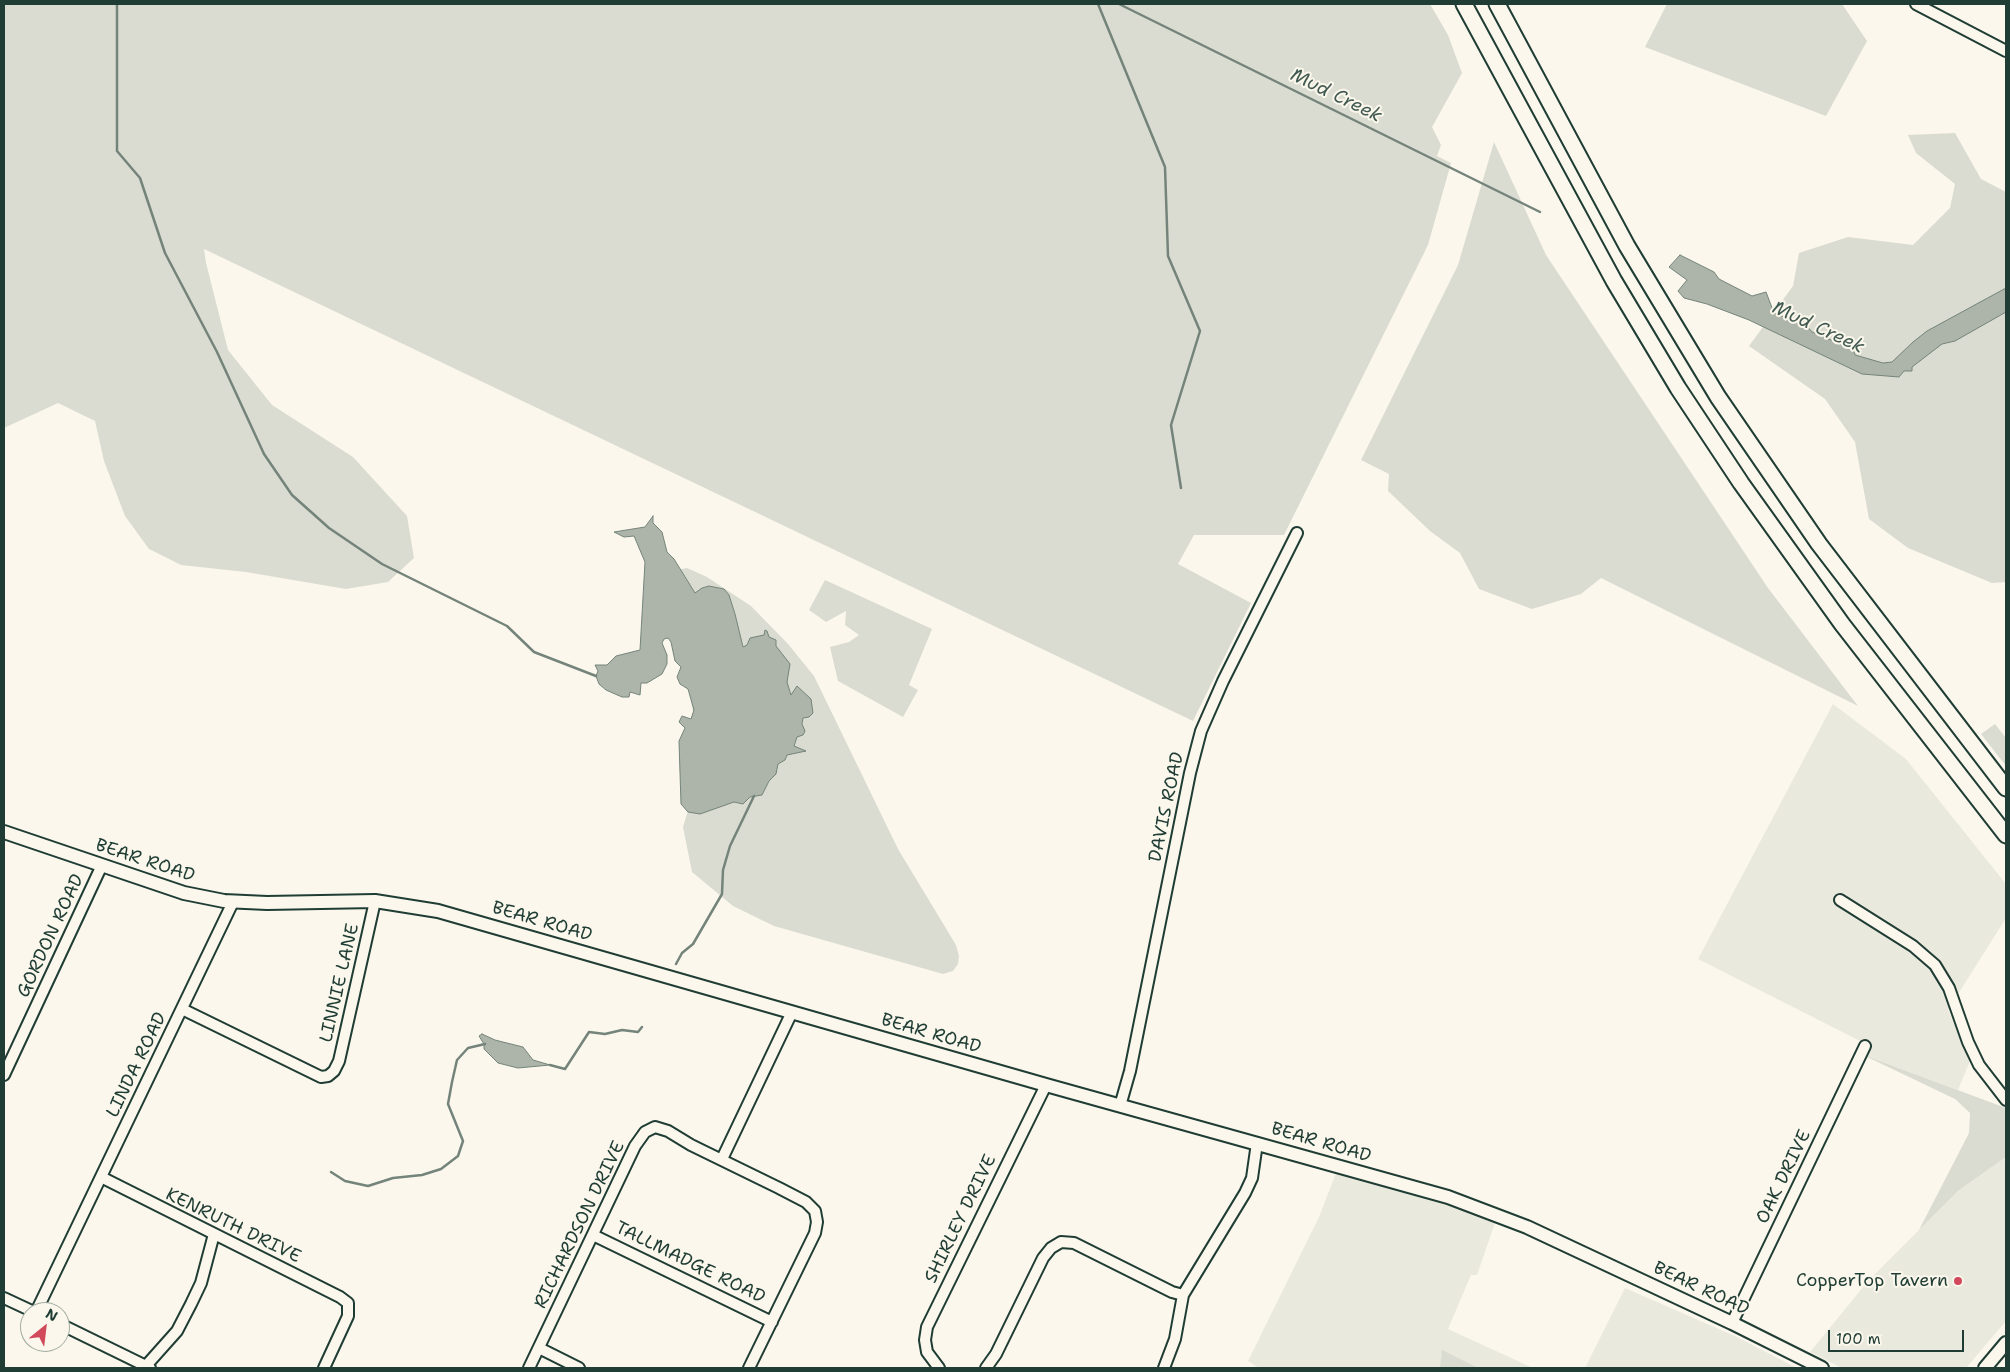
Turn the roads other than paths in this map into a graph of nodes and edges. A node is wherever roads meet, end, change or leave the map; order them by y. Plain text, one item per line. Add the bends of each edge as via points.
1 (1464, 4) edge
2 (1497, 4) edge
3 (1916, 4) edge
4 (2006, 51) edge
5 (1297, 533) dead end
6 (2006, 788) edge
7 (4, 832) edge
8 (2006, 835) edge
9 (102, 865) junction
10 (1840, 900) dead end
11 (375, 901) junction
12 (233, 902) junction
13 (182, 1008) junction
14 (792, 1012) junction
15 (1865, 1046) dead end
16 (4, 1075) edge
17 (1046, 1086) junction
18 (2006, 1100) edge
19 (1120, 1106) junction
20 (1256, 1143) junction
21 (722, 1159) junction
22 (101, 1177) junction
23 (214, 1234) junction
24 (594, 1235) junction
25 (1183, 1294) junction
26 (4, 1298) edge
27 (40, 1302) edge
28 (20, 1305) edge
29 (772, 1322) junction
30 (1732, 1323) junction
31 (70, 1329) edge
32 (2006, 1343) edge
33 (539, 1348) junction
34 (147, 1368) edge
35 (324, 1368) edge
36 (529, 1368) edge
37 (580, 1368) edge
38 (749, 1368) edge
39 (939, 1368) edge
40 (986, 1368) edge
41 (1164, 1368) edge
42 (1822, 1368) edge
43 (1984, 1368) edge

1 - 8 highway via 1614,281 1678,388 1842,624
2 - 6 highway via 1627,246 1718,397 1825,552
3 - 4 street
5 - 19 street, DAVIS ROAD via 1201,731
7 - 9 main road, BEAR ROAD
9 - 12 main road, BEAR ROAD via 184,893
9 - 16 street, GORDON ROAD
10 - 18 street via 1913,946 1935,965 1949,988 1979,1065
11 - 12 main road, BEAR ROAD
11 - 13 street, LINNIE LANE via 339,1061 328,1076 321,1076
11 - 14 main road, BEAR ROAD via 398,903 483,923
12 - 13 street, LINDA ROAD
13 - 22 street, LINDA ROAD
14 - 17 main road, BEAR ROAD
14 - 21 street
15 - 30 street, OAK DRIVE
17 - 19 main road, BEAR ROAD
17 - 39 street, SHIRLEY DRIVE via 928,1327 927,1352
19 - 20 main road, BEAR ROAD
20 - 25 street via 1252,1178 1245,1193
20 - 30 main road, BEAR ROAD via 1486,1210
21 - 24 street, RICHARDSON DRIVE via 668,1131 655,1127 645,1132 635,1146
21 - 29 street, RICHARDSON DRIVE via 806,1202 815,1211 815,1233
22 - 23 street, KENRUTH DRIVE
22 - 27 street, LINDA ROAD
23 - 34 street via 192,1304 177,1331
23 - 35 street, KENRUTH DRIVE via 340,1297 350,1306
24 - 29 street, TALLMADGE ROAD
24 - 33 street, RICHARDSON DRIVE
25 - 40 street via 1172,1292 1074,1243 1061,1242 1050,1248 1044,1258
25 - 41 street via 1175,1339
26 - 28 street
29 - 38 street
30 - 42 main road, BEAR ROAD
31 - 34 street
32 - 43 main road
33 - 36 street, RICHARDSON DRIVE
33 - 37 street

